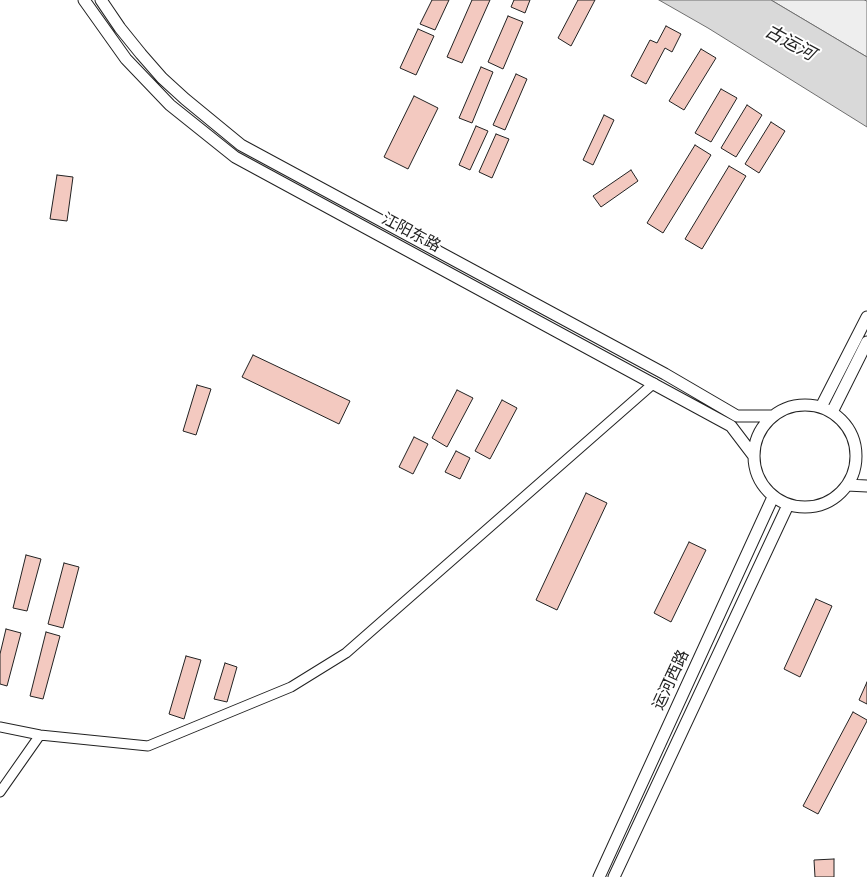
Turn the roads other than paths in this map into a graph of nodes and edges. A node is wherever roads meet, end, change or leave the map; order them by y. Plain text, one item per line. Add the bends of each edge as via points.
1 (84, 0) edge
2 (101, 0) edge
3 (867, 317) edge
4 (867, 342) edge
5 (654, 383) junction
6 (826, 410) junction
7 (773, 416) junction
8 (753, 455) junction
9 (862, 456) edge
10 (847, 485) junction
11 (867, 486) edge
12 (773, 497) junction
13 (788, 505) junction
14 (0, 727) edge
15 (40, 735) junction
16 (0, 792) edge
17 (599, 877) edge
18 (614, 877) edge

1 - 5 main road, 江阳东路 via 126,59 170,105 234,156
2 - 7 main road, 江阳东路 via 162,78 241,145 665,374 736,416
3 - 6 main road
4 - 6 main road
5 - 8 main road, 江阳东路 via 731,426
5 - 15 street via 346,653 291,687 148,746
6 - 7 main road via 804,404
6 - 9 main road via 844,423
7 - 8 main road via 761,428
8 - 12 main road via 762,485
9 - 10 main road
10 - 11 main road
10 - 13 main road via 821,505 804,508
12 - 13 main road
12 - 17 main road, 运河西路
13 - 18 main road, 运河西路
14 - 15 street
15 - 16 street

